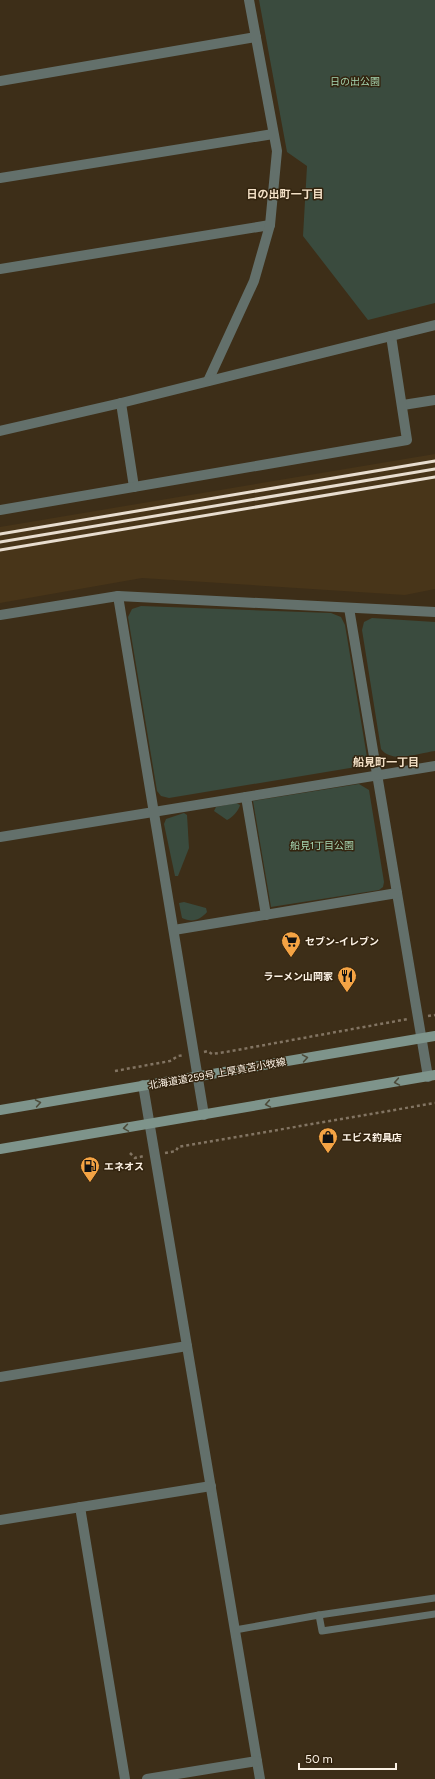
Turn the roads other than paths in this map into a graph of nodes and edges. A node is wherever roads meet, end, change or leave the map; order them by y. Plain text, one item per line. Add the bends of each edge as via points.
1 (249, 0) edge
2 (256, 37) junction
3 (0, 80) edge
4 (274, 134) junction
5 (0, 178) edge
6 (270, 225) junction
7 (0, 269) edge
8 (435, 325) edge
9 (391, 336) junction
10 (208, 381) junction
11 (435, 400) edge
12 (122, 403) junction
13 (403, 405) junction
14 (0, 431) edge
15 (134, 487) junction
16 (0, 510) edge
17 (118, 596) junction
18 (349, 608) junction
19 (435, 612) edge
20 (0, 615) edge
21 (435, 766) edge
22 (377, 775) junction
23 (246, 797) junction
24 (155, 812) junction
25 (0, 837) edge
26 (397, 893) junction
27 (266, 915) junction
28 (174, 930) junction
29 (435, 1036) edge
30 (421, 1038) junction
31 (198, 1076) junction
32 (431, 1076) edge
33 (143, 1086) junction
34 (0, 1110) edge
35 (204, 1115) junction
36 (150, 1124) junction
37 (0, 1149) edge
38 (187, 1346) junction
39 (0, 1377) edge
40 (211, 1486) junction
41 (80, 1507) junction
42 (0, 1520) edge
43 (435, 1598) edge
44 (435, 1614) edge
45 (319, 1616) junction
46 (235, 1630) junction
47 (257, 1761) junction
48 (125, 1779) edge
49 (147, 1779) edge
50 (260, 1779) edge

1 - 2 street
2 - 3 street
2 - 4 street
4 - 5 street
4 - 6 street via 277,152
6 - 7 street
6 - 10 street via 254,281
8 - 9 street
9 - 10 street
9 - 13 street
10 - 12 street
11 - 13 street
12 - 14 street
12 - 15 street
13 - 15 street via 407,440
15 - 16 street
17 - 18 street
17 - 20 street
17 - 24 street
18 - 19 street
18 - 22 street
21 - 22 street
22 - 23 street
22 - 26 street
23 - 24 street
23 - 27 street
24 - 25 street
24 - 28 street
26 - 27 street
26 - 30 street
27 - 28 street
28 - 31 street
29 - 30 main road, 北海道道259号 上厚真苫小牧線
31 -> 30 main road, 北海道道259号 上厚真苫小牧線
30 - 32 street
31 - 33 main road, 北海道道259号 上厚真苫小牧線
31 - 35 street
32 -> 35 main road
34 -> 33 main road, 北海道道259号 上厚真苫小牧線
33 - 36 street
35 - 36 main road
36 -> 37 main road
36 - 38 street
38 - 39 street
38 - 40 street
40 - 41 street
40 - 46 street
41 - 42 street
41 - 48 street
43 - 45 lane
44 - 45 lane via 322,1631
45 - 46 lane
46 - 47 street
47 - 49 street
47 - 50 street

